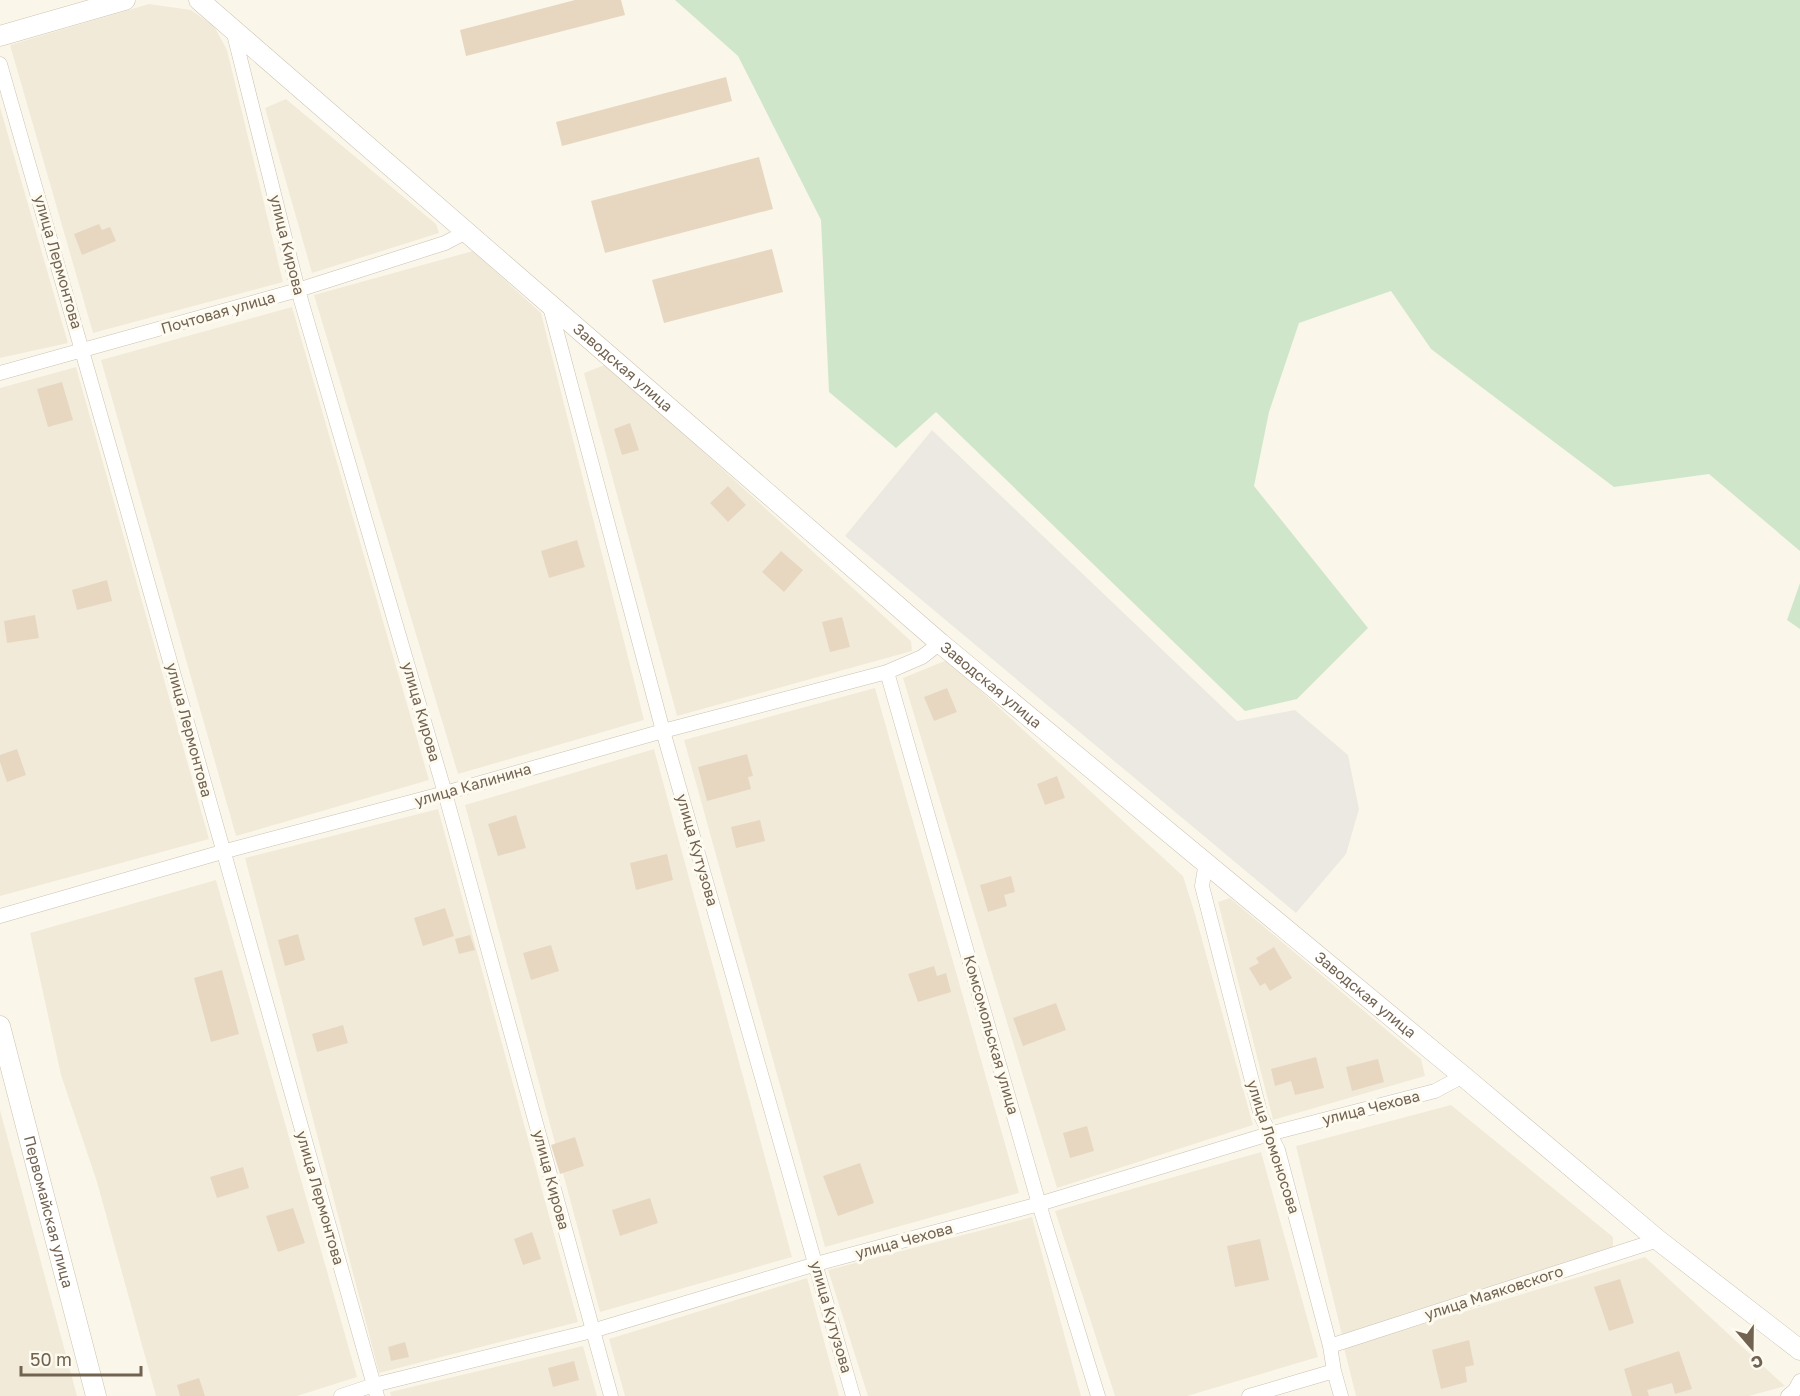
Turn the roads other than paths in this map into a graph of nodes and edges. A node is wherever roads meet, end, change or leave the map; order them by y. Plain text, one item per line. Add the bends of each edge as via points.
1 (125, 0) edge
2 (199, 0) edge
3 (232, 28) junction
4 (0, 36) edge
5 (0, 64) edge
6 (466, 232) junction
7 (298, 290) junction
8 (548, 302) junction
9 (84, 351) junction
10 (0, 373) edge
11 (940, 643) junction
12 (887, 672) junction
13 (663, 731) junction
14 (445, 793) junction
15 (222, 852) junction
16 (1206, 862) junction
17 (0, 916) edge
18 (0, 1026) edge
19 (1464, 1076) junction
20 (1269, 1134) junction
21 (1039, 1204) junction
22 (1658, 1240) junction
23 (816, 1264) junction
24 (592, 1331) junction
25 (1330, 1346) junction
26 (1800, 1350) edge
27 (1334, 1371) junction
28 (1800, 1381) edge
29 (375, 1391) edge
30 (96, 1396) edge
31 (341, 1396) edge
32 (611, 1396) edge
33 (853, 1396) edge
34 (1098, 1396) edge
35 (1248, 1396) edge
36 (1341, 1396) edge
37 (1788, 1396) edge

1 - 4 street
2 - 3 street, Заводская улица
3 - 6 street, Заводская улица
3 - 7 street, улица Кирова
5 - 9 street, улица Лермонтова
6 - 7 street, Почтовая улица via 445,243
6 - 8 street, Заводская улица
7 - 9 street, Почтовая улица
7 - 14 street, улица Кирова
8 - 11 street, Заводская улица
8 - 13 street, улица Кутузова
9 - 10 street, Почтовая улица
9 - 15 street, улица Лермонтова
11 - 12 street, улица Калинина via 922,657
11 - 16 street, Заводская улица
12 - 13 street, улица Калинина
12 - 21 street, Комсомольская улица
13 - 14 street, улица Калинина
13 - 23 street, улица Кутузова
14 - 15 street, улица Калинина
14 - 24 street, улица Кирова
15 - 17 street, улица Калинина
15 - 29 street, улица Лермонтова
16 - 19 street, Заводская улица
16 - 20 street, улица Ломоносова via 1202,886 1261,1116
18 - 30 street, Первомайская улица
19 - 20 street, улица Чехова via 1435,1091
19 - 22 street, Заводская улица
20 - 21 street, улица Чехова
20 - 25 street, улица Ломоносова via 1278,1150
21 - 23 street, улица Чехова
21 - 34 street, Комсомольская улица
22 - 25 street, улица Маяковского
22 - 26 street, Заводская улица
23 - 24 street, улица Чехова
23 - 33 street, улица Кутузова
24 - 29 street, улица Чехова
24 - 32 street, улица Кирова
25 - 27 street, улица Ломоносова
27 - 35 street
27 - 36 street, улица Ломоносова
28 - 37 street
29 - 31 street, улица Чехова

